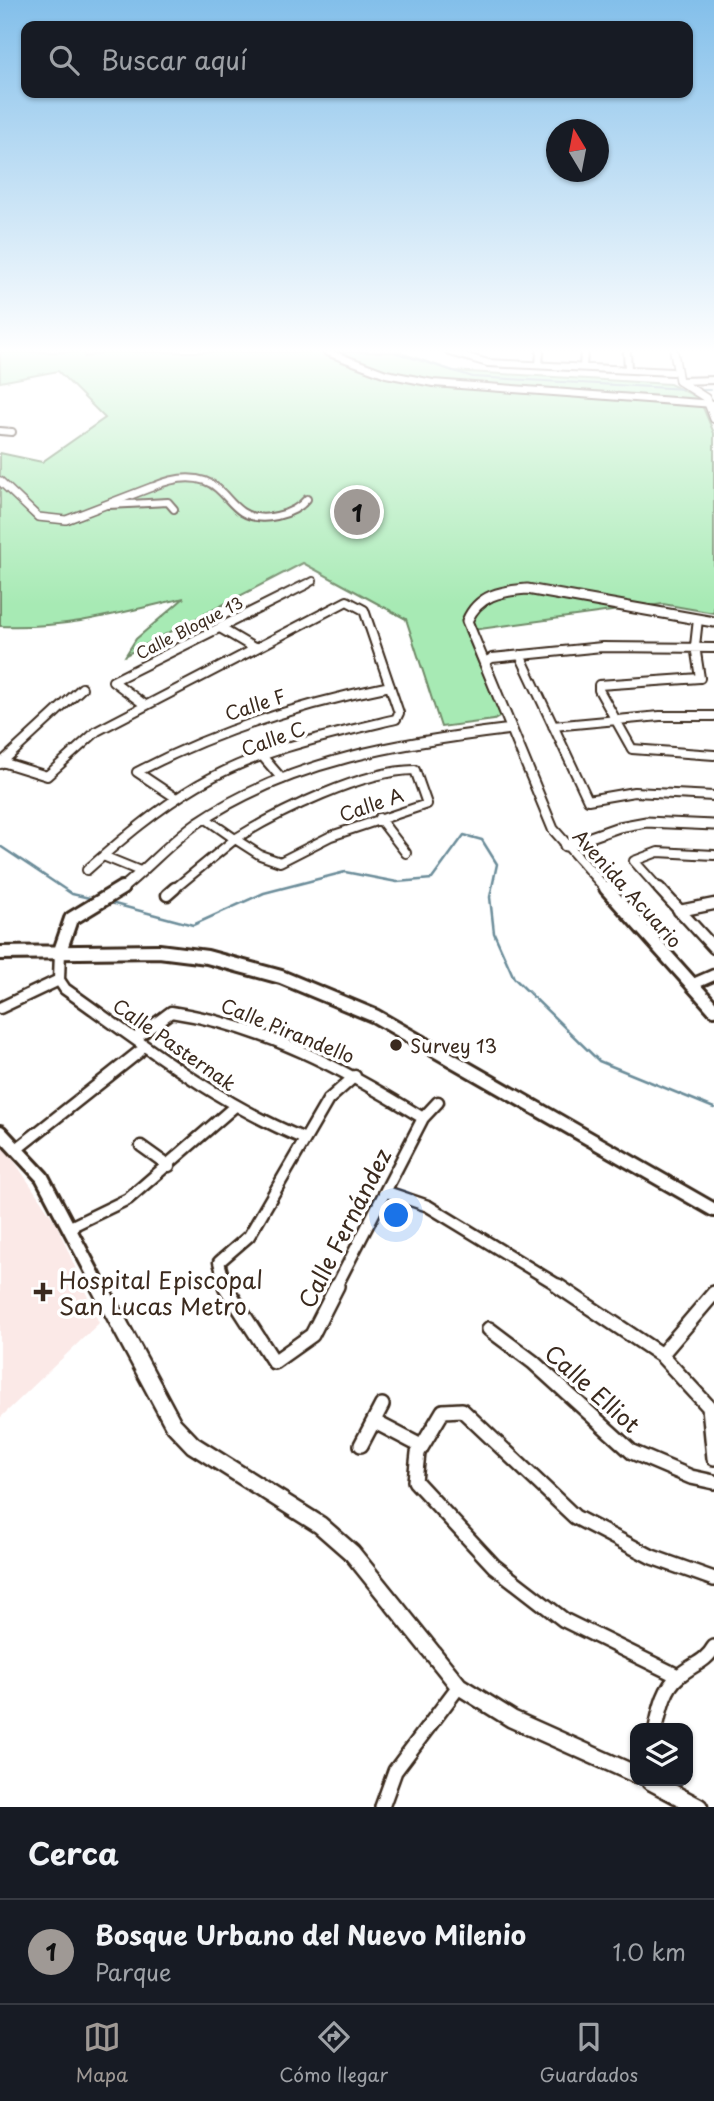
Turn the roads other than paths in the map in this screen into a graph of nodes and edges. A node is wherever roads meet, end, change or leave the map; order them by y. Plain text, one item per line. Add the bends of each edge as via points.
1 (0, 481) edge
2 (152, 487) joint
3 (307, 499) dead end
4 (108, 505) junction
5 (174, 509) dead end
6 (313, 581) dead end
7 (698, 619) junction
8 (714, 622) edge
9 (220, 628) junction
10 (695, 646) junction
11 (254, 648) junction
12 (714, 648) edge
13 (520, 655) junction
14 (485, 662) junction
15 (390, 686) junction
16 (82, 688) dead end
17 (145, 705) junction
18 (714, 716) edge
19 (614, 720) junction
20 (553, 726) junction
21 (512, 729) junction
22 (714, 755) edge
23 (263, 757) junction
24 (1, 763) edge
25 (282, 779) junction
26 (714, 796) edge
27 (176, 798) junction
28 (205, 818) junction
29 (379, 818) junction
30 (714, 825) edge
31 (235, 838) junction
32 (565, 846) junction
33 (406, 853) dead end
34 (714, 855) edge
35 (103, 856) junction
36 (87, 870) dead end
37 (140, 871) junction
38 (167, 895) dead end
39 (714, 904) edge
40 (679, 911) junction
41 (714, 948) edge
42 (60, 951) junction
43 (0, 953) edge
44 (714, 975) edge
45 (59, 981) junction
46 (691, 985) junction
47 (0, 1009) edge
48 (714, 1009) edge
49 (136, 1038) junction
50 (139, 1052) dead end
51 (355, 1076) junction
52 (438, 1102) dead end
53 (235, 1106) junction
54 (423, 1118) junction
55 (0, 1132) edge
56 (305, 1139) junction
57 (141, 1146) dead end
58 (18, 1148) junction
59 (169, 1166) junction
60 (387, 1192) junction
61 (714, 1210) edge
62 (70, 1227) junction
63 (714, 1293) edge
64 (489, 1329) dead end
65 (661, 1355) junction
66 (382, 1405) dead end
67 (375, 1422) junction
68 (361, 1445) dead end
69 (421, 1446) junction
70 (714, 1458) edge
71 (714, 1482) edge
72 (714, 1579) edge
73 (714, 1647) edge
74 (678, 1676) junction
75 (459, 1686) junction
76 (657, 1723) edge
77 (630, 1772) edge
78 (659, 1786) edge
79 (382, 1807) edge
80 (699, 1807) edge

1 - 4 street via 45,519 75,519
2 - 3 street via 185,478 202,480 244,515 257,517 286,514
2 - 4 street
4 - 5 street via 159,501
6 - 9 street, Calle Bloque 13
7 - 8 street, Avenida Acuario
7 - 10 street
7 - 14 street, Avenida Acuario via 527,589 509,590 482,599 470,610 467,621
9 - 11 street
9 - 17 street, Calle Bloque 13 via 113,681
10 - 12 street
10 - 13 street via 602,647
10 - 19 street via 700,678 694,681 599,685
11 - 15 street, Calle C via 347,600 364,610
11 - 17 street
13 - 14 street
13 - 20 street
14 - 21 street, Avenida Acuario
15 - 23 street, Calle C via 399,713 396,719
15 - 27 street, Calle F via 333,697 215,733 137,772
16 - 24 street
17 - 24 street via 97,731 47,776
18 - 19 street
19 - 20 street
19 - 22 street via 632,749
20 - 26 street via 588,800 634,792
21 - 25 street via 397,745
21 - 32 street, Avenida Acuario via 552,828
23 - 25 street
23 - 27 street, Calle C
25 - 28 street
27 - 35 street, Calle C
28 - 31 street, Calle A
28 - 37 street
29 - 31 street, Calle A via 280,862
29 - 31 street, Calle A via 427,804 415,770 310,799
29 - 33 street
30 - 32 street via 646,822
31 - 38 street, Calle A
32 - 46 street, Avenida Acuario
34 - 40 street via 659,852 634,861
35 - 36 street, Calle C
35 - 37 street
37 - 42 street via 71,919
39 - 40 street
40 - 41 street
42 - 43 street
42 - 45 street
42 - 61 street via 182,953 247,966 321,990 375,1016
44 - 46 street
45 - 47 street
45 - 49 street, Calle Pasternak
46 - 48 street, Avenida Acuario
49 - 51 street, Calle Pirandello via 171,1012 204,1015 254,1031
49 - 53 street, Calle Pasternak
50 - 58 street
51 - 54 street, Calle Pirandello
51 - 56 street via 328,1100
52 - 54 street, Calle Fernández
53 - 56 street, Calle Pasternak
53 - 59 street
54 - 60 street, Calle Fernández
55 - 58 street
56 - 60 street, Calle Fernández via 249,1236 219,1262 223,1282 274,1362 312,1335
57 - 59 street
58 - 62 street via 42,1177
59 - 62 street via 128,1199
60 - 65 street via 428,1206 606,1315
62 - 75 street via 94,1281 173,1424 193,1445 320,1525 352,1553
63 - 65 street
64 - 71 street, Calle Elliot via 533,1362 632,1452
65 - 70 street via 709,1407
66 - 67 street
67 - 68 street
67 - 69 street
69 - 72 street via 443,1411 462,1410 575,1517 652,1557
69 - 74 street via 413,1471 415,1481 494,1566 564,1620
73 - 74 street via 709,1658
74 - 76 street via 661,1704
75 - 77 street via 512,1719
75 - 79 street via 395,1771
78 - 80 street

